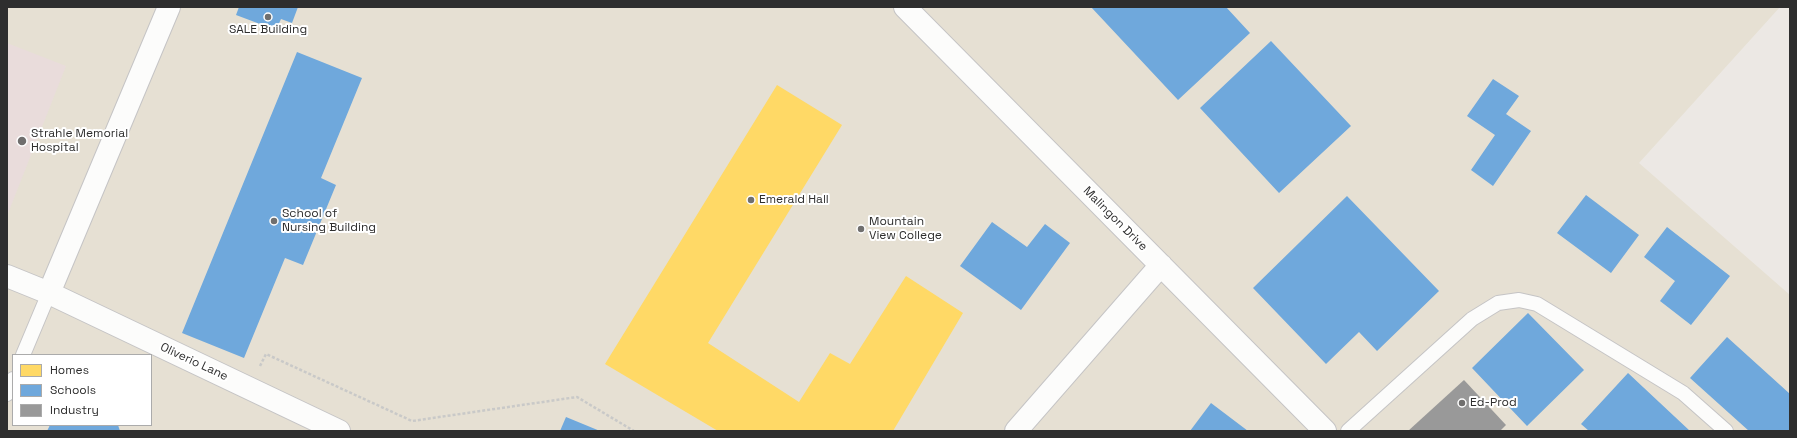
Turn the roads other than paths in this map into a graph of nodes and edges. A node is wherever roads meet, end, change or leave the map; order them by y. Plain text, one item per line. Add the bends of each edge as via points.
1 (169, 7) edge
2 (905, 7) edge
3 (1161, 265) junction
4 (7, 276) edge
5 (49, 293) junction
6 (23, 354) edge
7 (12, 382) edge
8 (7, 394) edge
9 (339, 431) edge
10 (1016, 431) edge
11 (1325, 431) edge
12 (1348, 431) edge
13 (1726, 431) edge

1 - 5 street
2 - 3 street, Malingon Drive
3 - 10 street
3 - 11 street, Malingon Drive
4 - 5 street, Oliverio Lane
5 - 6 lane
5 - 9 street, Oliverio Lane
7 - 8 lane
12 - 13 lane via 1472,319 1498,303 1519,300 1537,304 1682,393

